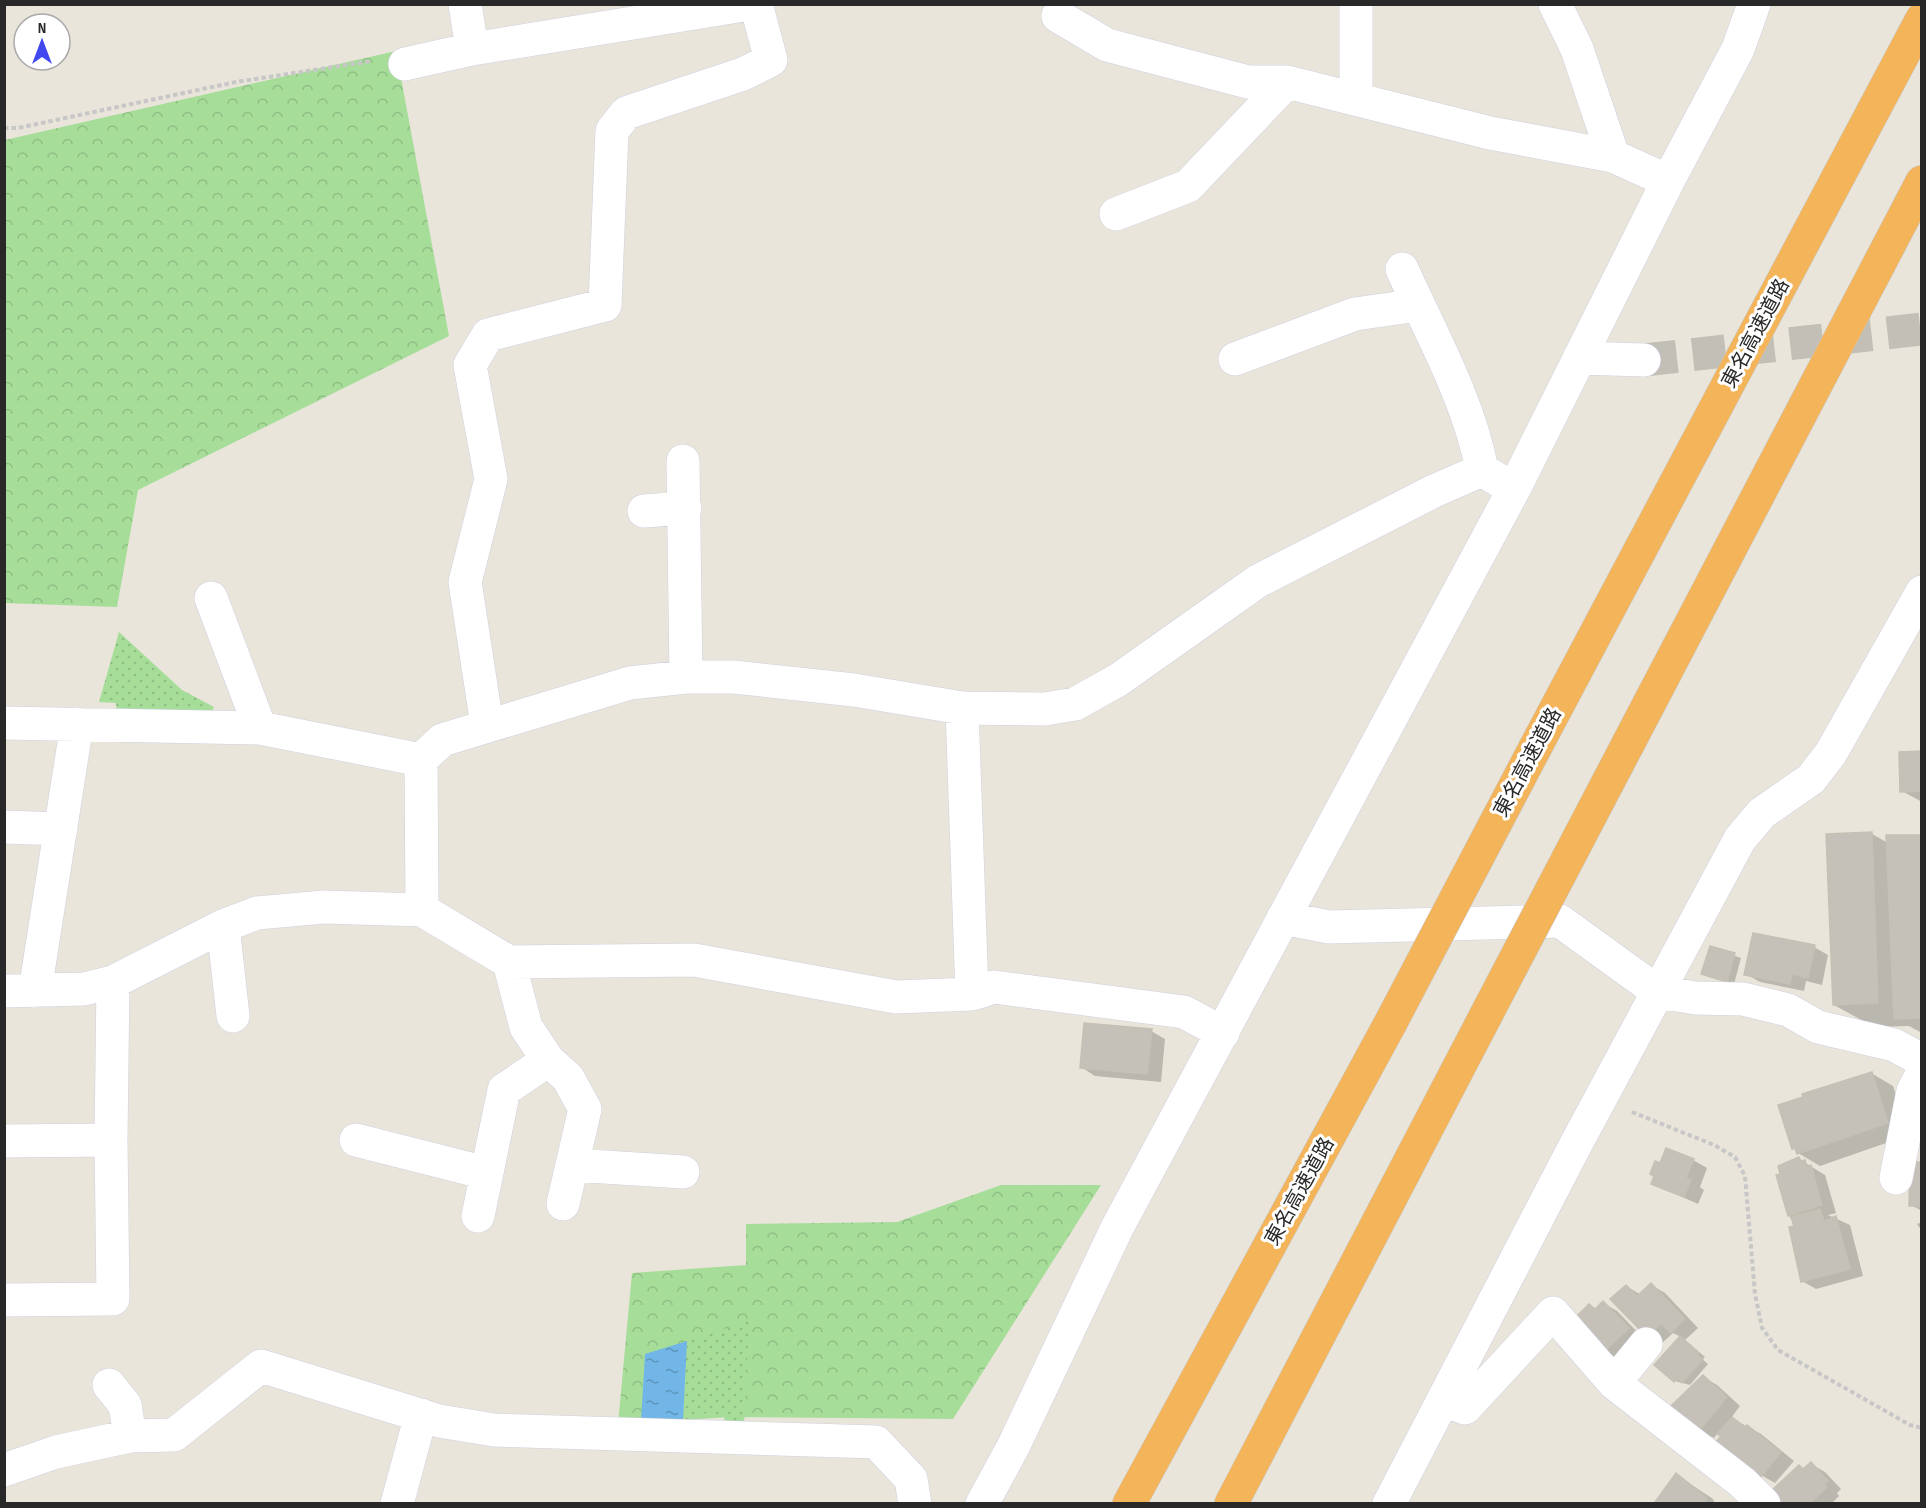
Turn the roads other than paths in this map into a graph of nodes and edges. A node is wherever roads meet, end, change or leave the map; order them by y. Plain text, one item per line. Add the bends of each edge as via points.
1 (465, 4) edge
2 (750, 4) edge
3 (756, 4) edge
4 (1356, 4) edge
5 (1555, 4) edge
6 (1754, 4) edge
7 (1058, 16) dead end
8 (1922, 19) edge
9 (472, 49) junction
10 (405, 63) road end
11 (1287, 82) junction
12 (1356, 99) junction
13 (1613, 156) junction
14 (1668, 181) junction
15 (1922, 182) edge
16 (1116, 214) dead end
17 (1402, 269) dead end
18 (1418, 305) junction
19 (1579, 358) junction
20 (1235, 359) dead end
21 (1644, 360) tunnel mouth
22 (683, 460) dead end
23 (1482, 470) junction
24 (1514, 489) junction
25 (685, 508) junction
26 (644, 511) dead end
27 (1922, 592) edge
28 (211, 598) dead end
29 (686, 677) junction
30 (962, 708) junction
31 (4, 723) edge
32 (77, 724) junction
33 (487, 725) junction
34 (260, 728) junction
35 (421, 760) junction
36 (4, 827) edge
37 (61, 829) junction
38 (422, 910) junction
39 (1283, 918) junction
40 (223, 926) junction
41 (509, 962) junction
42 (113, 982) junction
43 (20, 991) edge
44 (1658, 992) junction
45 (972, 994) junction
46 (233, 1016) dead end
47 (1222, 1033) junction
48 (548, 1060) junction
49 (1922, 1060) edge
50 (1922, 1074) edge
51 (111, 1140) junction
52 (356, 1140) dead end
53 (4, 1141) edge
54 (1913, 1147) edge
55 (573, 1165) junction
56 (682, 1172) dead end
57 (486, 1173) junction
58 (1896, 1178) dead end
59 (563, 1204) dead end
60 (478, 1215) dead end
61 (4, 1300) edge
62 (1646, 1344) dead end
63 (1614, 1383) junction
64 (109, 1385) dead end
65 (1443, 1400) junction
66 (421, 1415) junction
67 (130, 1436) junction
68 (4, 1470) edge
69 (398, 1503) edge
70 (915, 1503) edge
71 (982, 1503) edge
72 (1129, 1503) edge
73 (1231, 1503) edge
74 (1389, 1503) edge
75 (1764, 1503) edge

1 - 9 street
2 - 9 street
3 - 33 street via 771,60 743,74 626,113 612,132 605,305 488,335 470,365 491,479 465,582
4 - 12 street
5 - 13 street via 1577,49
6 - 14 street via 1738,49
7 - 11 street via 1107,45 1248,82
8 - 72 highway, 東名高速道路, bridge via 1390,1023
9 - 10 street
11 - 12 street
11 - 16 street via 1188,186
12 - 13 street via 1490,133
13 - 14 street
14 - 19 street
15 - 73 highway, bridge
17 - 18 street
18 - 20 street via 1355,314
18 - 23 street via 1477,444
19 - 21 street
19 - 24 street
22 - 25 street
23 - 24 street
23 - 30 street via 1258,581 1118,680 1075,704 1045,709
24 - 39 street
25 - 26 street
25 - 29 street
27 - 44 street via 1831,753 1811,779 1762,813 1740,839
28 - 34 street
29 - 30 street via 734,677 854,690
29 - 33 street via 630,683
30 - 45 street
31 - 32 street
32 - 34 street
32 - 37 street
33 - 35 street via 442,740
34 - 35 street
35 - 38 street
36 - 37 street
37 - 43 street
38 - 40 street via 324,907 257,913
38 - 41 street
39 - 44 street via 1329,927 1560,921
39 - 47 street
40 - 42 street
40 - 46 street
41 - 45 street via 694,960 896,997
41 - 48 street via 526,1027
42 - 43 street via 84,989
42 - 51 street
44 - 49 street via 1743,999 1788,1010 1818,1027 1894,1045
44 - 65 street
45 - 47 street via 994,987 1185,1012
47 - 71 street via 1117,1228 1014,1445
48 - 55 street via 567,1078 585,1109
48 - 57 street via 504,1090
50 - 54 street via 1913,1091
51 - 53 street
51 - 61 street via 113,1299
52 - 57 street
54 - 58 street
55 - 56 street
55 - 59 street
57 - 60 street
62 - 63 street
63 - 65 street via 1553,1314 1465,1407
63 - 75 street
64 - 67 street via 125,1405
65 - 74 street
66 - 67 street via 261,1366 174,1435
66 - 69 street
66 - 70 street via 494,1430 876,1442 911,1479
67 - 68 street via 56,1452

